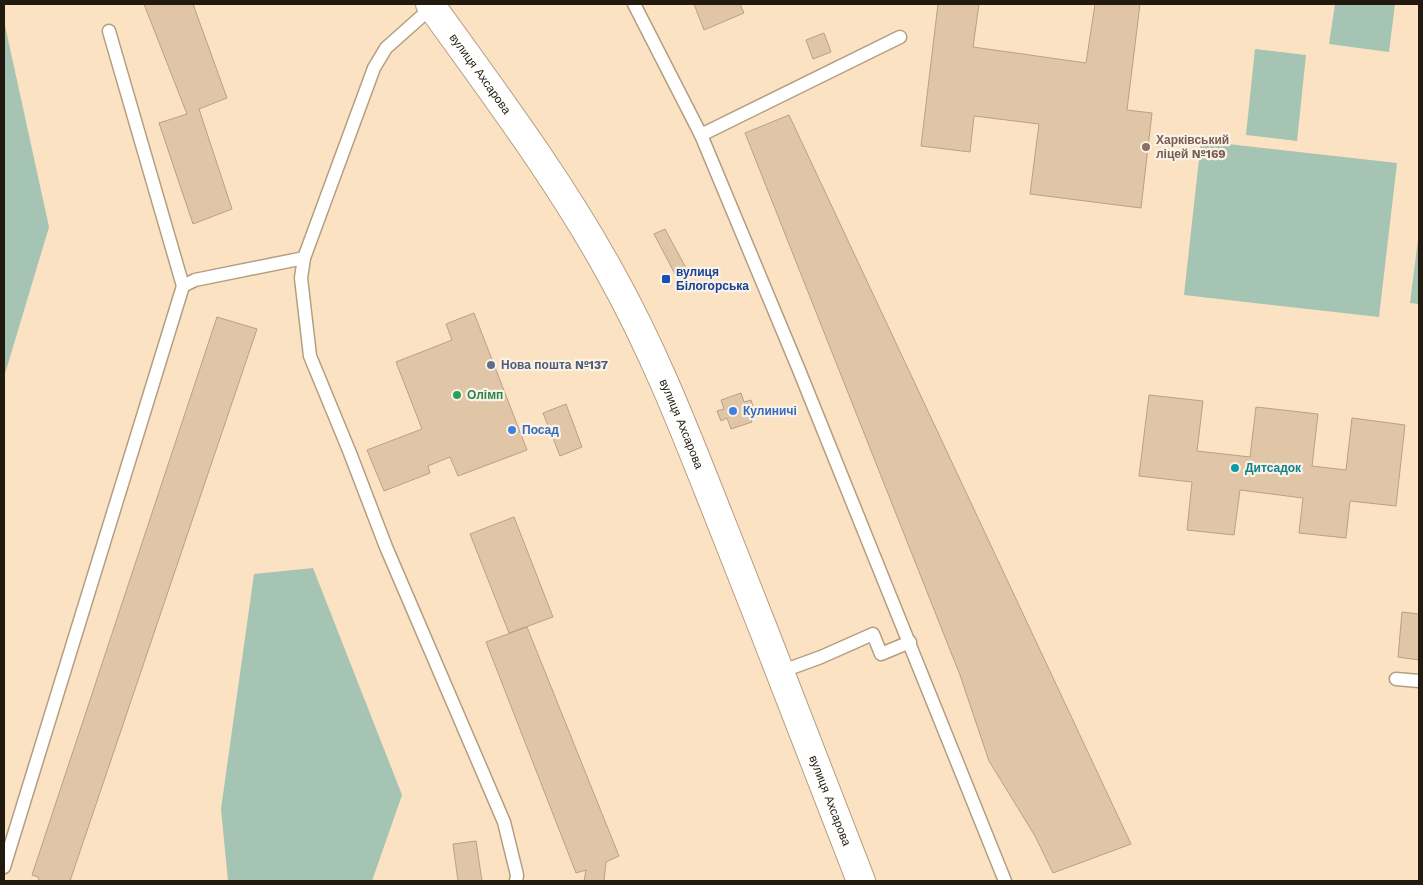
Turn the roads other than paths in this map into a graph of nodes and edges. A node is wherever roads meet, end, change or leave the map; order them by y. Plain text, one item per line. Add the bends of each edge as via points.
1 (634, 4) edge
2 (431, 5) edge
3 (109, 32) dead end
4 (900, 37) dead end
5 (701, 134) junction
6 (304, 258) junction
7 (183, 286) junction
8 (910, 642) junction
9 (780, 672) junction
10 (1396, 679) dead end
11 (1419, 681) edge
12 (4, 867) edge
13 (516, 881) edge
14 (861, 881) edge
15 (1005, 881) edge

1 - 5 lane
2 - 6 lane via 386,48 374,68
2 - 9 main road, вулиця Ахсарова via 526,137 578,215 612,275 654,357
3 - 7 lane
4 - 5 lane
5 - 8 lane
6 - 7 lane via 195,280
6 - 13 lane via 301,278 310,356 386,547 504,822
7 - 12 lane
8 - 9 lane via 881,654 873,634
8 - 15 lane
9 - 14 main road, вулиця Ахсарова
10 - 11 lane

